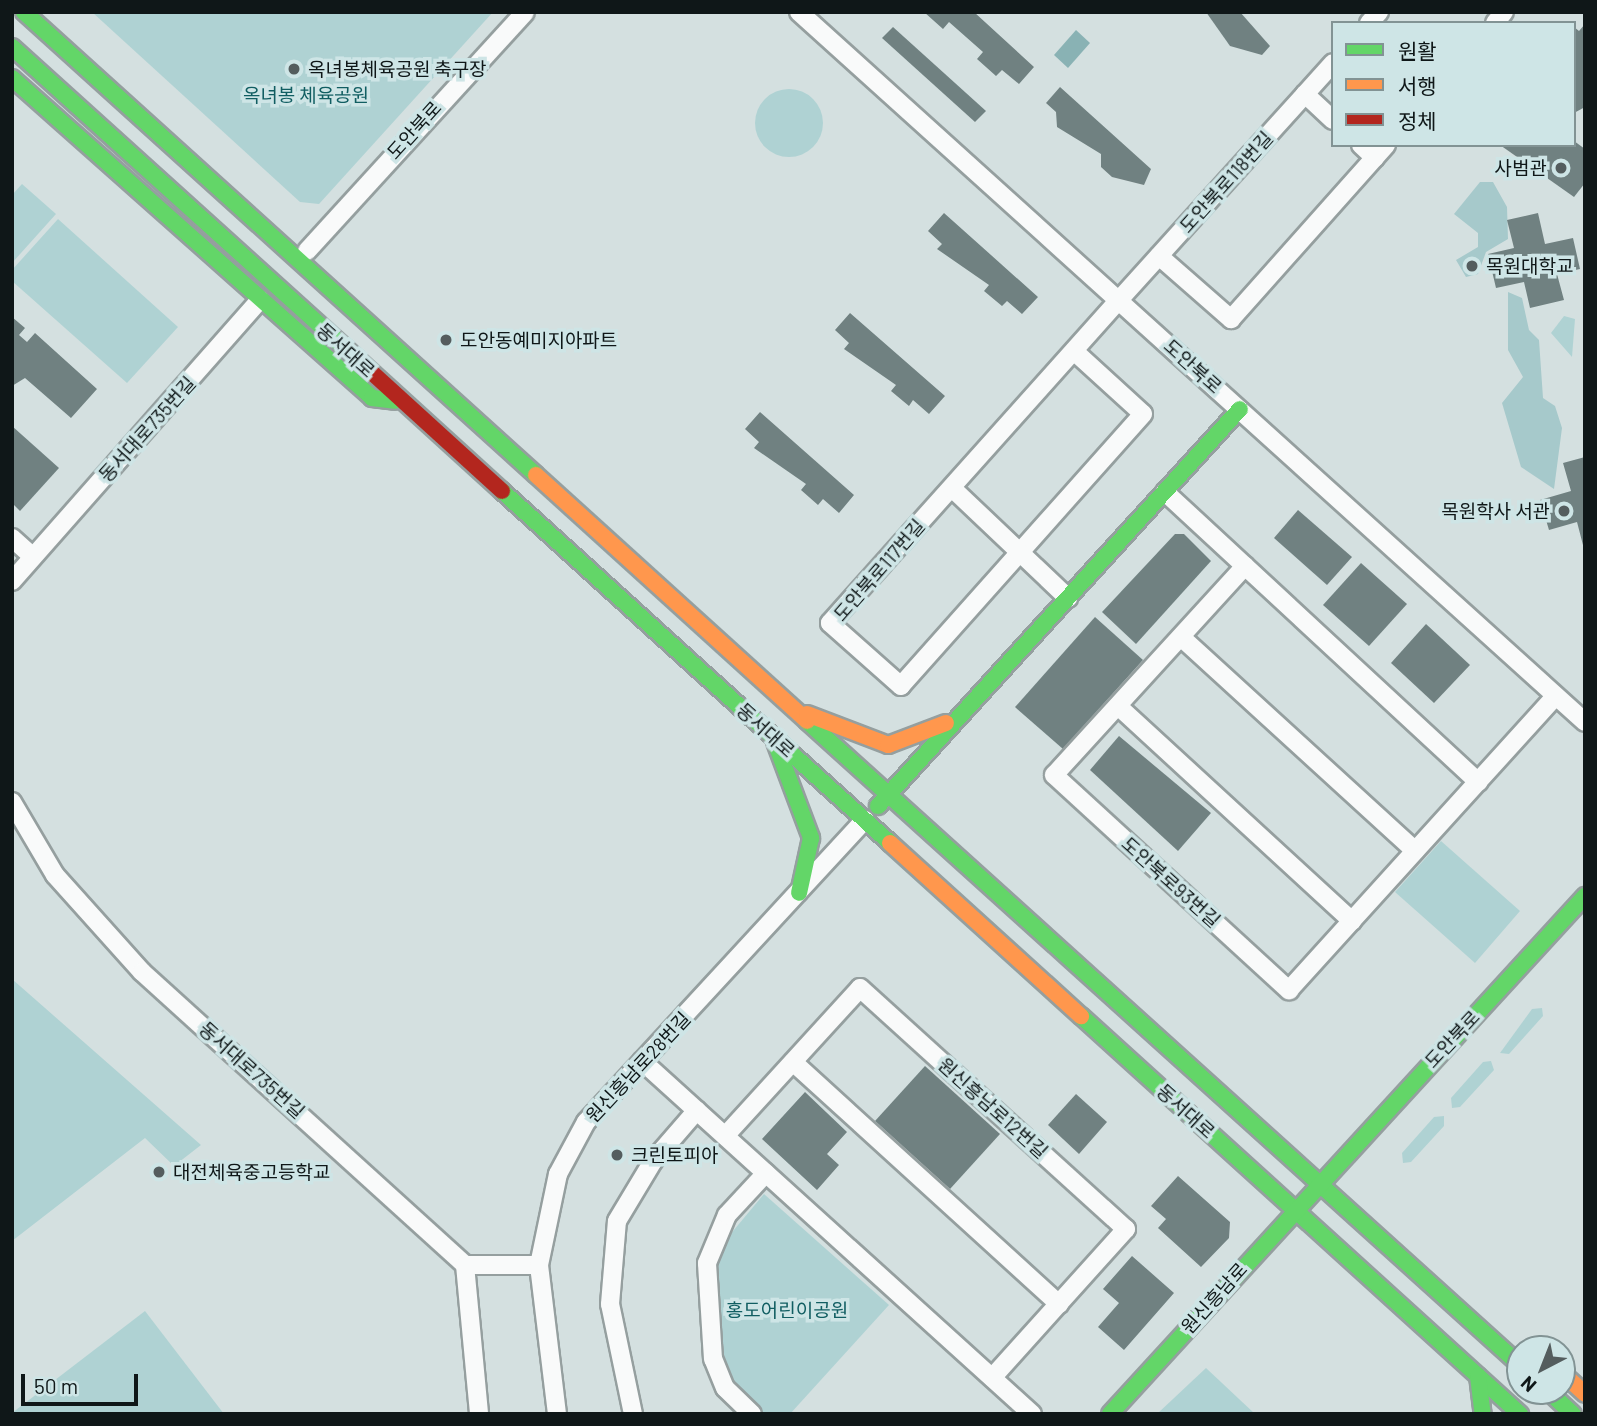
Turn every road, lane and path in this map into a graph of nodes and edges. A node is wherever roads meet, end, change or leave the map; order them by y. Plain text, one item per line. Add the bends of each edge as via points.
1 (23, 12) edge
2 (44, 12) edge
3 (524, 12) edge
4 (799, 12) edge
5 (12, 47) edge
6 (1331, 65) edge
7 (12, 78) edge
8 (1305, 94) junction
9 (1331, 118) edge
10 (1380, 151) edge
11 (307, 251) junction
12 (1159, 256) junction
13 (260, 300) junction
14 (1119, 300) junction
15 (1074, 351) junction
16 (428, 378) junction
17 (404, 402) junction
18 (1240, 409) junction
19 (951, 488) junction
20 (1165, 492) junction
21 (12, 538) edge
22 (1020, 552) junction
23 (33, 557) junction
24 (1245, 566) junction
25 (12, 581) edge
26 (1068, 598) junction
27 (1181, 636) junction
28 (1556, 696) junction
29 (970, 706) junction
30 (1118, 706) junction
31 (796, 711) junction
32 (1585, 722) edge
33 (773, 737) junction
34 (1478, 782) junction
35 (890, 794) junction
36 (12, 802) edge
37 (865, 820) junction
38 (1415, 851) junction
39 (799, 893) junction
40 (1585, 896) edge
41 (1352, 920) junction
42 (642, 1061) junction
43 (793, 1062) junction
44 (697, 1110) junction
45 (725, 1136) junction
46 (766, 1173) junction
47 (1318, 1183) junction
48 (1294, 1210) junction
49 (465, 1265) junction
50 (539, 1265) junction
51 (1059, 1304) junction
52 (1506, 1346) edge
53 (1478, 1376) junction
54 (992, 1378) junction
55 (479, 1414) edge
56 (557, 1414) edge
57 (633, 1414) edge
58 (752, 1414) edge
59 (1032, 1414) edge
60 (1110, 1414) edge
61 (1483, 1414) edge
62 (1520, 1414) edge

1 - 16 street, 동서대로
2 - 11 street
3 - 11 street, 도안북로
4 - 14 street, 도안북로
5 - 17 street, 동서대로
6 - 8 street, 도안북로118번길
7 - 13 street
8 - 9 street
8 - 12 street, 도안북로118번길
10 - 12 street via 1231,319
11 - 16 street via 411,345
12 - 14 street, 도안북로118번길
13 - 17 street via 372,398
13 - 23 street, 동서대로735번길
14 - 15 street, 도안북로117번길
14 - 18 street, 도안북로
15 - 19 street, 도안북로117번길
15 - 22 street, 도안북로117번길 via 1143,414
16 - 31 street, 동서대로
17 - 33 street, 동서대로
18 - 20 street
18 - 28 street, 도안북로
19 - 22 street
19 - 22 street, 도안북로117번길 via 830,623 901,685
20 - 24 street
20 - 26 street
21 - 23 street
22 - 26 street
23 - 25 street, 동서대로735번길
24 - 27 street, 도안북로93번길
24 - 34 street
26 - 29 street
27 - 30 street, 도안북로93번길
27 - 38 street
28 - 32 street, 도안북로
28 - 34 street, 도안북로93번길
29 - 31 street via 930,734 888,745
29 - 35 street
30 - 41 street
30 - 41 street, 도안북로93번길 via 1054,775 1289,990
31 - 35 street, 동서대로
33 - 37 street, 동서대로
33 - 39 street via 811,838
34 - 38 street, 도안북로93번길
35 - 37 street
35 - 47 street, 동서대로
36 - 49 street, 동서대로735번길 via 55,875 142,972
37 - 39 street, 원신흥남로28번길
37 - 48 street, 동서대로
38 - 41 street, 도안북로93번길
39 - 42 street, 원신흥남로28번길
40 - 47 street, 도안북로
42 - 44 street
42 - 50 street, 원신흥남로28번길 via 586,1122 558,1174
43 - 45 street, 원신흥남로12번길
43 - 51 street
43 - 51 street, 원신흥남로12번길 via 860,988 1126,1229
44 - 45 street
44 - 57 street via 653,1161 617,1221 610,1304
45 - 46 street
46 - 54 street
46 - 58 street via 727,1215 707,1263 713,1359 724,1388
47 - 48 street, 원신흥남로
47 - 52 street, 동서대로
48 - 53 street, 동서대로
48 - 60 street, 원신흥남로
49 - 50 street
49 - 55 street
50 - 56 street, 원신흥남로28번길
51 - 54 street, 원신흥남로12번길
53 - 61 street
53 - 62 street, 동서대로
54 - 59 street

